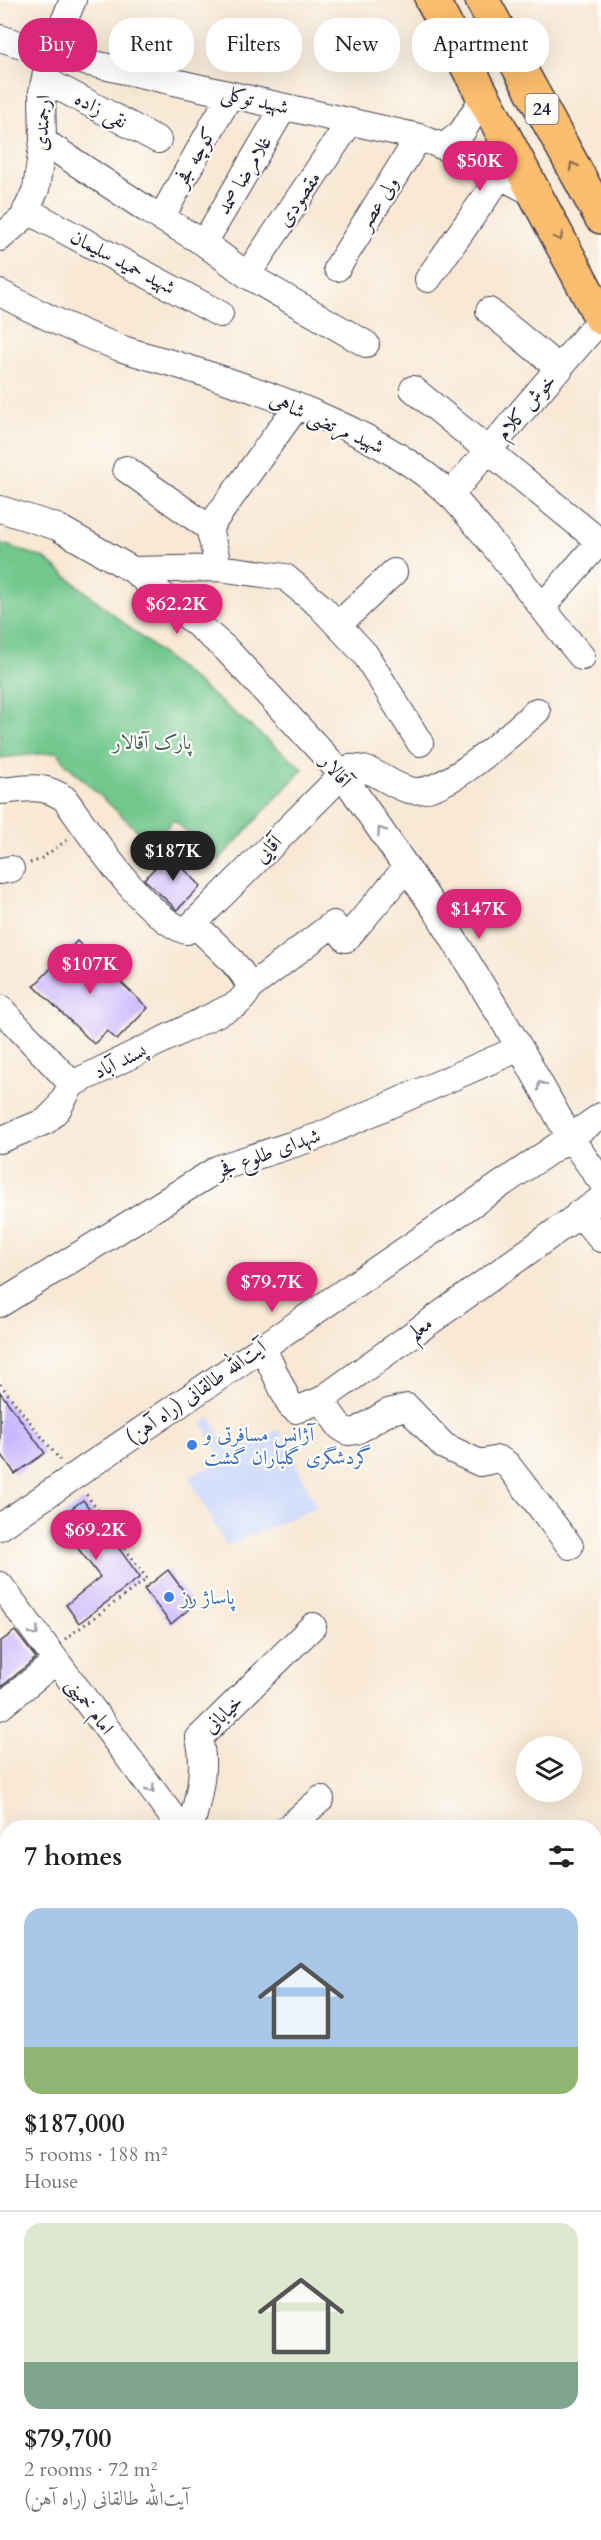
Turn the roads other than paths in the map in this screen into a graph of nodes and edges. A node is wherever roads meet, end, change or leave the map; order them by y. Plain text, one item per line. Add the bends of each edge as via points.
1 (73, 0) edge
2 (432, 0) edge
3 (482, 0) edge
4 (65, 18) edge
5 (0, 38) edge
6 (18, 44) edge
7 (97, 65) edge
8 (47, 72) edge
9 (45, 80) junction
10 (230, 95) junction
11 (485, 95) junction
12 (284, 107) junction
13 (350, 122) junction
14 (419, 137) junction
15 (158, 140) dead end
16 (43, 141) junction
17 (444, 147) junction
18 (499, 178) junction
19 (537, 195) junction
20 (26, 210) junction
21 (601, 217) edge
22 (161, 218) junction
23 (0, 238) edge
24 (204, 243) junction
25 (337, 268) dead end
26 (247, 275) junction
27 (428, 279) dead end
28 (0, 293) edge
29 (489, 312) dead end
30 (220, 314) dead end
31 (601, 319) edge
32 (366, 344) dead end
33 (560, 369) junction
34 (413, 388) dead end
35 (297, 406) junction
36 (489, 450) junction
37 (126, 470) dead end
38 (450, 495) junction
39 (0, 509) edge
40 (209, 528) junction
41 (600, 541) edge
42 (219, 568) junction
43 (133, 570) junction
44 (394, 572) dead end
45 (543, 606) junction
46 (338, 625) junction
47 (582, 657) dead end
48 (537, 711) dead end
49 (420, 743) dead end
50 (342, 774) junction
51 (0, 792) edge
52 (406, 868) junction
53 (194, 924) junction
54 (248, 989) junction
55 (0, 1008) edge
56 (520, 1048) junction
57 (72, 1084) junction
58 (601, 1116) edge
59 (569, 1136) junction
60 (0, 1140) edge
61 (601, 1181) edge
62 (601, 1199) edge
63 (579, 1213) junction
64 (601, 1239) edge
65 (0, 1304) edge
66 (262, 1346) junction
67 (321, 1400) junction
68 (0, 1527) edge
69 (570, 1546) dead end
70 (0, 1585) edge
71 (313, 1626) dead end
72 (52, 1656) junction
73 (0, 1707) edge
74 (321, 1799) dead end
75 (175, 1820) edge
76 (193, 1820) edge
77 (297, 1820) edge

1 - 4 street, ارجمندی
2 - 11 main road, 24
21 -> 3 main road, 24
5 - 6 street, شهید توکلی
7 - 10 street, شهید توکلی
8 - 9 street, ارجمندی
9 - 15 street, نقی زاده
9 - 16 street, ارجمندی
10 - 12 street, شهید توکلی
10 - 22 street, كوچه فجر
11 - 17 street via 462,132
11 - 19 main road, 24
12 - 13 street, شهید توکلی
12 - 24 street, غلامرضا صمد
13 - 14 street, شهید توکلی
13 - 26 street, مقصودی
14 - 17 street, شهید توکلی
14 - 25 street, ولی عصر
16 - 20 street, ارجمندی via 36,189
16 - 22 street
17 - 18 street, شهید توکلی
18 - 19 street, شهید توکلی
18 - 27 street
19 -> 31 main road, 24
20 - 23 street, ارجمندی via 23,218
20 - 30 street, شهید حمید سلیمان
22 - 24 street
24 - 26 street
26 - 32 street
28 - 35 street, شهید مرتضی شاهی via 48,319 122,348
29 - 33 street
31 - 33 street, خوش کلام
33 - 36 street, خوش کلام
34 - 36 street
35 - 38 street, شهید مرتضی شاهی via 388,449
35 - 40 street
36 - 38 street, خوش کلام
36 - 41 street
37 - 40 street
38 - 45 street, شهید مرتضی شاهی
39 - 43 street, آقالار via 57,527
40 - 42 street
41 - 45 street
42 - 43 street
42 - 46 street via 285,577
43 - 50 street, آقالار via 225,648
44 - 46 street
45 - 47 street, شهید مرتضی شاهی
46 - 49 street via 365,654
48 - 50 street via 473,765 433,789 410,791 361,767 349,768
52 -> 50 street, آقالار
50 - 53 street, آقایی
51 - 53 street via 40,787 65,799 142,898 165,921 186,932
52 - 54 street, پسند آباد via 346,939 333,924
52 - 56 street, آقالار
53 - 54 street via 239,969
54 - 57 street, پسند آباد via 237,1004
55 - 57 street
59 -> 56 street, آقالار
56 - 65 street, شهدای طلوع فجر via 319,1136 219,1168
57 - 60 street, پسند آباد via 46,1121
58 - 59 street, (راه آهن) آیت‌الله طالقانی
59 - 61 street, آقالار
59 - 66 street, (راه آهن) آیت‌الله طالقانی
62 - 63 street, معلم
63 - 64 street
63 - 67 street, معلم
66 - 67 street, معلم via 290,1405 296,1410
66 - 68 street, (راه آهن) آیت‌الله طالقانی
67 - 69 street via 348,1432 407,1407 444,1446 480,1463 499,1459 507,1464
70 -> 72 street, امام خمینی
71 - 76 street, خیابانی via 199,1738 202,1779
72 - 73 street
72 -> 75 street, امام خمینی
74 - 77 street

